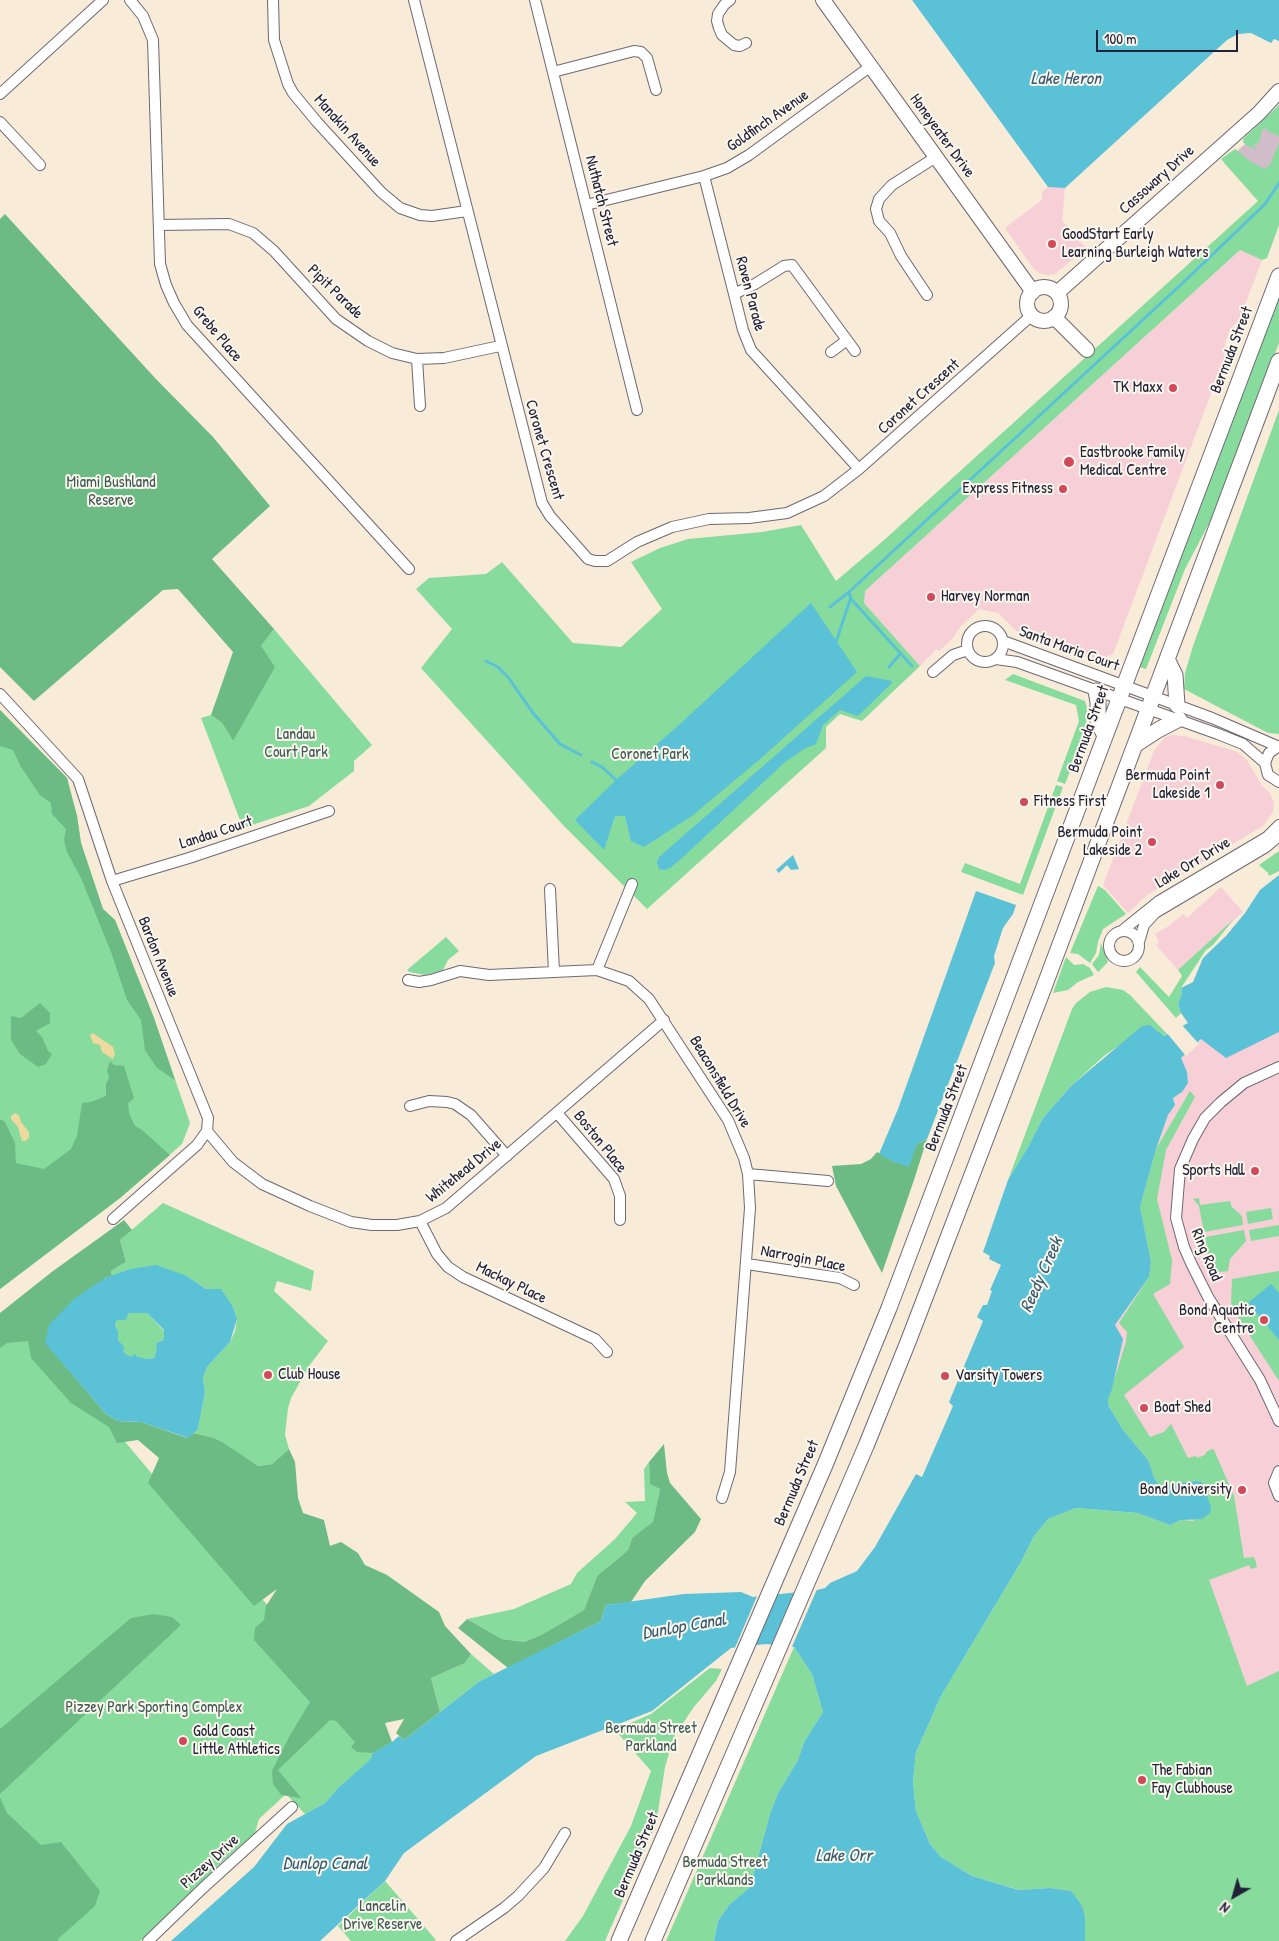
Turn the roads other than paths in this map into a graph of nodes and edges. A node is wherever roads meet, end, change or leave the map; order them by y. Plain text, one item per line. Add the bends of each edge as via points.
1 (103, 0) edge
2 (130, 0) edge
3 (273, 0) edge
4 (414, 0) edge
5 (535, 0) edge
6 (730, 0) edge
7 (823, 0) edge
8 (746, 43) dead end
9 (870, 66) junction
10 (553, 72) junction
11 (656, 90) dead end
12 (1279, 91) edge
13 (0, 94) edge
14 (0, 122) edge
15 (936, 157) junction
16 (40, 165) dead end
17 (704, 176) junction
18 (586, 204) junction
19 (466, 211) junction
20 (159, 224) junction
21 (1279, 276) edge
22 (1033, 292) junction
23 (734, 294) junction
24 (1057, 294) junction
25 (927, 295) dead end
26 (1032, 315) junction
27 (1054, 317) junction
28 (847, 340) junction
29 (500, 346) junction
30 (1086, 350) dead end
31 (856, 351) dead end
32 (831, 352) dead end
33 (417, 359) junction
34 (1279, 361) edge
35 (420, 406) dead end
36 (637, 410) dead end
37 (860, 469) junction
38 (409, 569) dead end
39 (1003, 641) junction
40 (968, 650) junction
41 (996, 658) junction
42 (1167, 659) junction
43 (933, 672) dead end
44 (1096, 691) junction
45 (1121, 692) junction
46 (0, 694) edge
47 (1151, 702) junction
48 (1178, 712) junction
49 (1105, 736) junction
50 (1136, 745) junction
51 (1278, 746) edge
52 (1265, 763) junction
53 (1278, 783) edge
54 (329, 811) dead end
55 (1279, 825) edge
56 (1279, 836) edge
57 (112, 881) junction
58 (632, 884) dead end
59 (550, 889) dead end
60 (1123, 930) junction
61 (1139, 942) junction
62 (597, 970) junction
63 (554, 972) junction
64 (408, 980) dead end
65 (664, 1020) junction
66 (1279, 1067) edge
67 (410, 1106) dead end
68 (557, 1113) junction
69 (207, 1131) junction
70 (507, 1156) junction
71 (748, 1174) junction
72 (828, 1181) dead end
73 (113, 1219) dead end
74 (620, 1220) dead end
75 (420, 1221) junction
76 (747, 1264) junction
77 (854, 1285) dead end
78 (607, 1352) dead end
79 (1279, 1421) edge
80 (1279, 1471) edge
81 (1279, 1496) edge
82 (722, 1498) dead end
83 (292, 1807) dead end
84 (565, 1832) dead end
85 (148, 1941) edge
86 (456, 1941) edge
87 (619, 1941) edge
88 (653, 1941) edge

1 - 13 street
2 - 20 street, Grebe Place via 143,16 153,40
3 - 19 street, Manakin Avenue via 274,40 288,84 317,122 400,208 432,216
4 - 19 street, Coronet Crescent
5 - 10 street, Nuthatch Street
6 - 8 street via 718,14 719,28 734,45
7 - 9 street, Honeyeater Drive
9 - 15 street, Honeyeater Drive
9 - 17 street, Goldfinch Avenue via 749,154 727,168
10 - 11 street via 634,51 641,52 647,58
10 - 18 street, Nuthatch Street
12 - 24 street, Cassowary Drive via 1259,113
14 - 16 street
15 - 22 street, Honeyeater Drive
15 - 25 street via 892,185 879,199 876,209 879,221 890,233
17 - 18 street, Goldfinch Avenue
17 - 23 street, Raven Parade
18 - 36 street, Nuthatch Street
19 - 29 street, Coronet Crescent
20 - 33 street, Pipit Parade via 230,224 253,232 351,331 379,347
20 - 38 street, Grebe Place via 160,264 166,285 186,325
21 - 45 main road, Bermuda Street
22 - 24 street via 1043,287
22 - 26 street via 1028,301
23 - 28 street via 784,266 792,265
23 - 37 street, Raven Parade via 751,350
24 - 27 street via 1061,303
26 - 27 street via 1045,321
26 - 37 street, Coronet Crescent
27 - 30 street
28 - 31 street
28 - 32 street
29 - 33 street, Pipit Parade via 444,358
29 - 37 street, Coronet Crescent via 542,503 588,559 607,561 637,542 672,527 709,519 787,513 824,496
33 - 35 street
34 - 42 main road
39 - 40 street via 994,628 979,627 967,639
39 - 41 street via 1002,651
39 - 45 street, Santa Maria Court
40 - 41 street via 981,662
40 - 43 street via 953,655
41 - 44 street, Santa Maria Court via 1017,662
42 - 47 main road
42 - 48 main road via 1175,675
44 - 45 street, Santa Maria Court
44 - 49 main road via 1098,722
45 - 47 street
45 - 47 street
45 - 49 main road, Bermuda Street
46 - 57 street, Bardon Avenue via 78,779
47 - 48 street
47 - 48 street
47 - 50 main road
48 - 50 main road via 1172,724
48 - 51 street via 1234,726
48 - 52 street via 1243,744
49 - 87 main road, Bermuda Street via 889,1308 825,1465
50 - 88 main road via 912,1333
51 - 52 street via 1269,753
52 - 53 street via 1268,775
54 - 57 street, Landau Court
55 - 60 street, Lake Orr Drive via 1267,836 1159,900
56 - 61 street, Lake Orr Drive via 1155,913 1144,925
57 - 69 street, Bardon Avenue via 208,1118
58 - 62 street
59 - 63 street
60 - 61 street via 1133,933
60 - 61 street via 1114,934 1109,942 1110,952 1116,959 1132,959 1138,951
62 - 63 street, Beaconsfield Drive
62 - 65 street, Beaconsfield Drive via 629,981 649,999
63 - 64 street, Beaconsfield Drive via 489,975 460,971 431,980
65 - 68 street, Whitehead Drive
65 - 71 street, Beaconsfield Drive via 728,1120
66 - 79 street, Ring Road via 1244,1083 1205,1118 1180,1170 1176,1218 1184,1247 1208,1297 1260,1380
67 - 70 street via 430,1101 454,1104 471,1115
68 - 70 street, Whitehead Drive
68 - 74 street, Boston Place via 614,1179 620,1196
69 - 73 street via 197,1145
69 - 75 street, Whitehead Drive via 233,1162 262,1184 310,1206 351,1222 372,1225
70 - 75 street, Whitehead Drive via 446,1208
71 - 72 street
71 - 76 street, Beaconsfield Drive
75 - 78 street, Mackay Place via 437,1254 448,1267 595,1340
76 - 77 street, Narrogin Place via 840,1278
76 - 82 street, Beaconsfield Drive via 730,1472
80 - 81 street via 1274,1483
83 - 85 street, Pizzey Drive
84 - 86 street via 544,1868 518,1896

